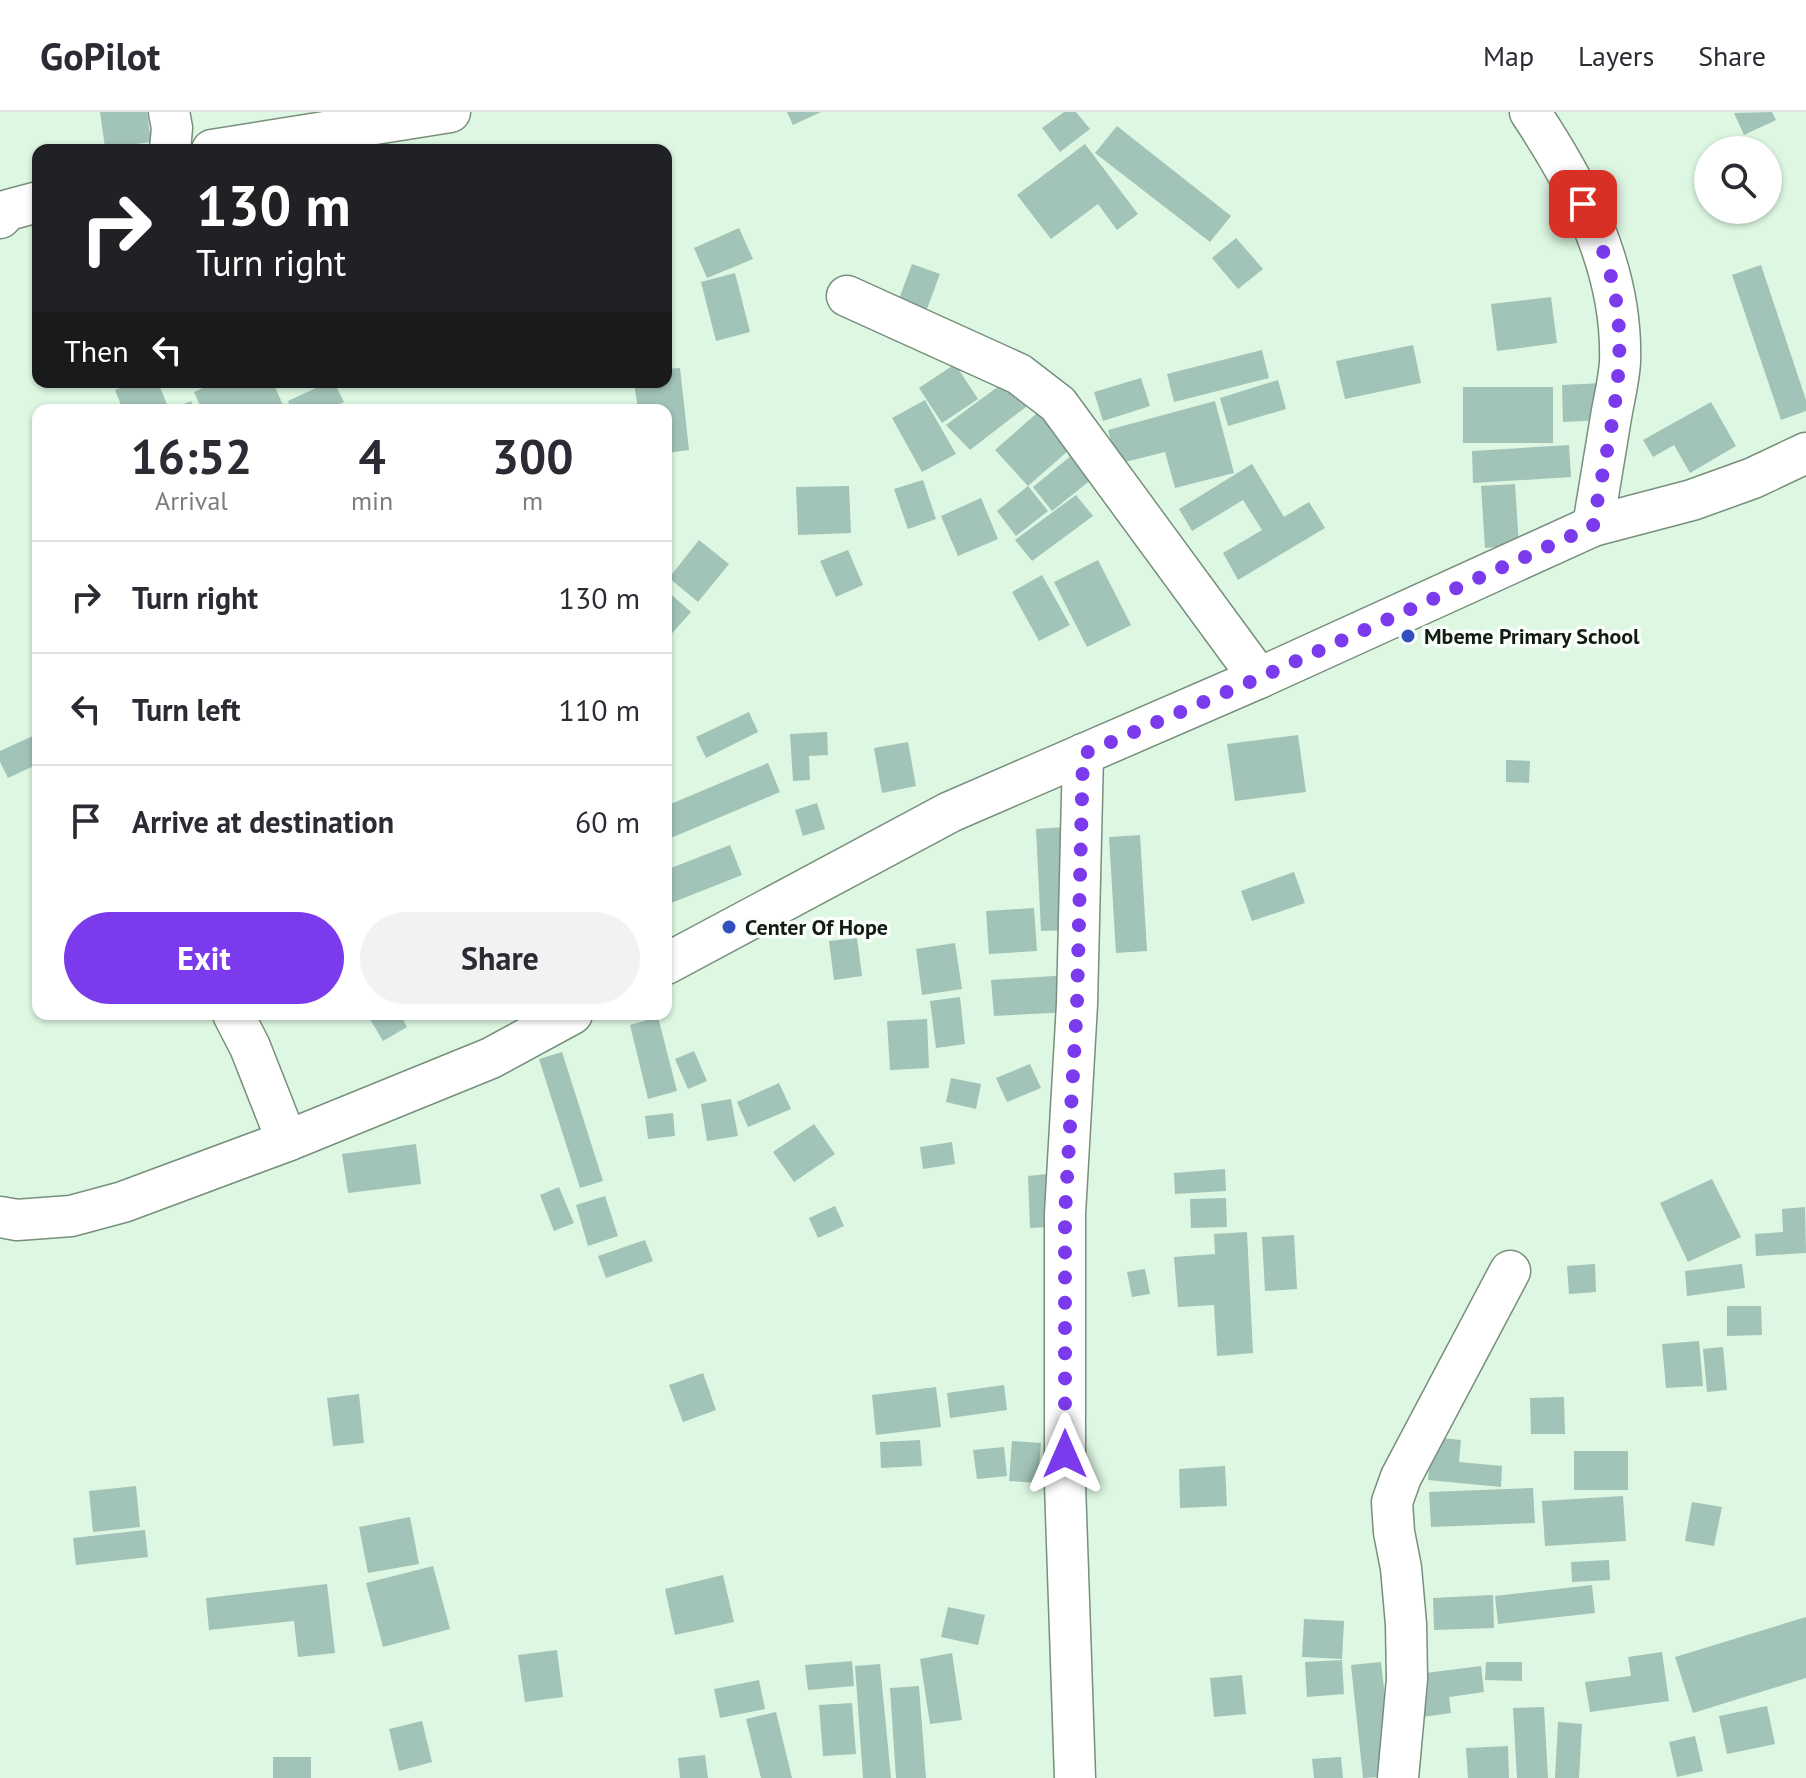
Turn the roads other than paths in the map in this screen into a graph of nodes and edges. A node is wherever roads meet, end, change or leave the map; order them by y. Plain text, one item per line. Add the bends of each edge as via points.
1 (169, 112) edge
2 (450, 112) edge
3 (1530, 112) edge
4 (171, 144) edge
5 (250, 144) edge
6 (32, 204) edge
7 (0, 218) edge
8 (847, 296) dead end
9 (1806, 453) edge
10 (1593, 526) junction
11 (1259, 678) junction
12 (1083, 754) junction
13 (672, 961) edge
14 (236, 1020) edge
15 (561, 1020) edge
16 (287, 1141) junction
17 (0, 1217) edge
18 (1510, 1271) dead end
19 (1075, 1778) edge
20 (1398, 1778) edge

1 - 4 street
2 - 5 street
3 - 10 street via 1560,157 1595,228 1618,315 1620,364
6 - 7 street via 8,210
8 - 11 street via 1019,374 1058,404
9 - 10 street via 1692,500
10 - 11 street
11 - 12 street
12 - 13 street via 950,812
12 - 19 street via 1065,1214 1065,1484
14 - 16 street
15 - 16 street via 491,1058
16 - 17 street via 71,1216
18 - 20 street via 1392,1502 1406,1624

